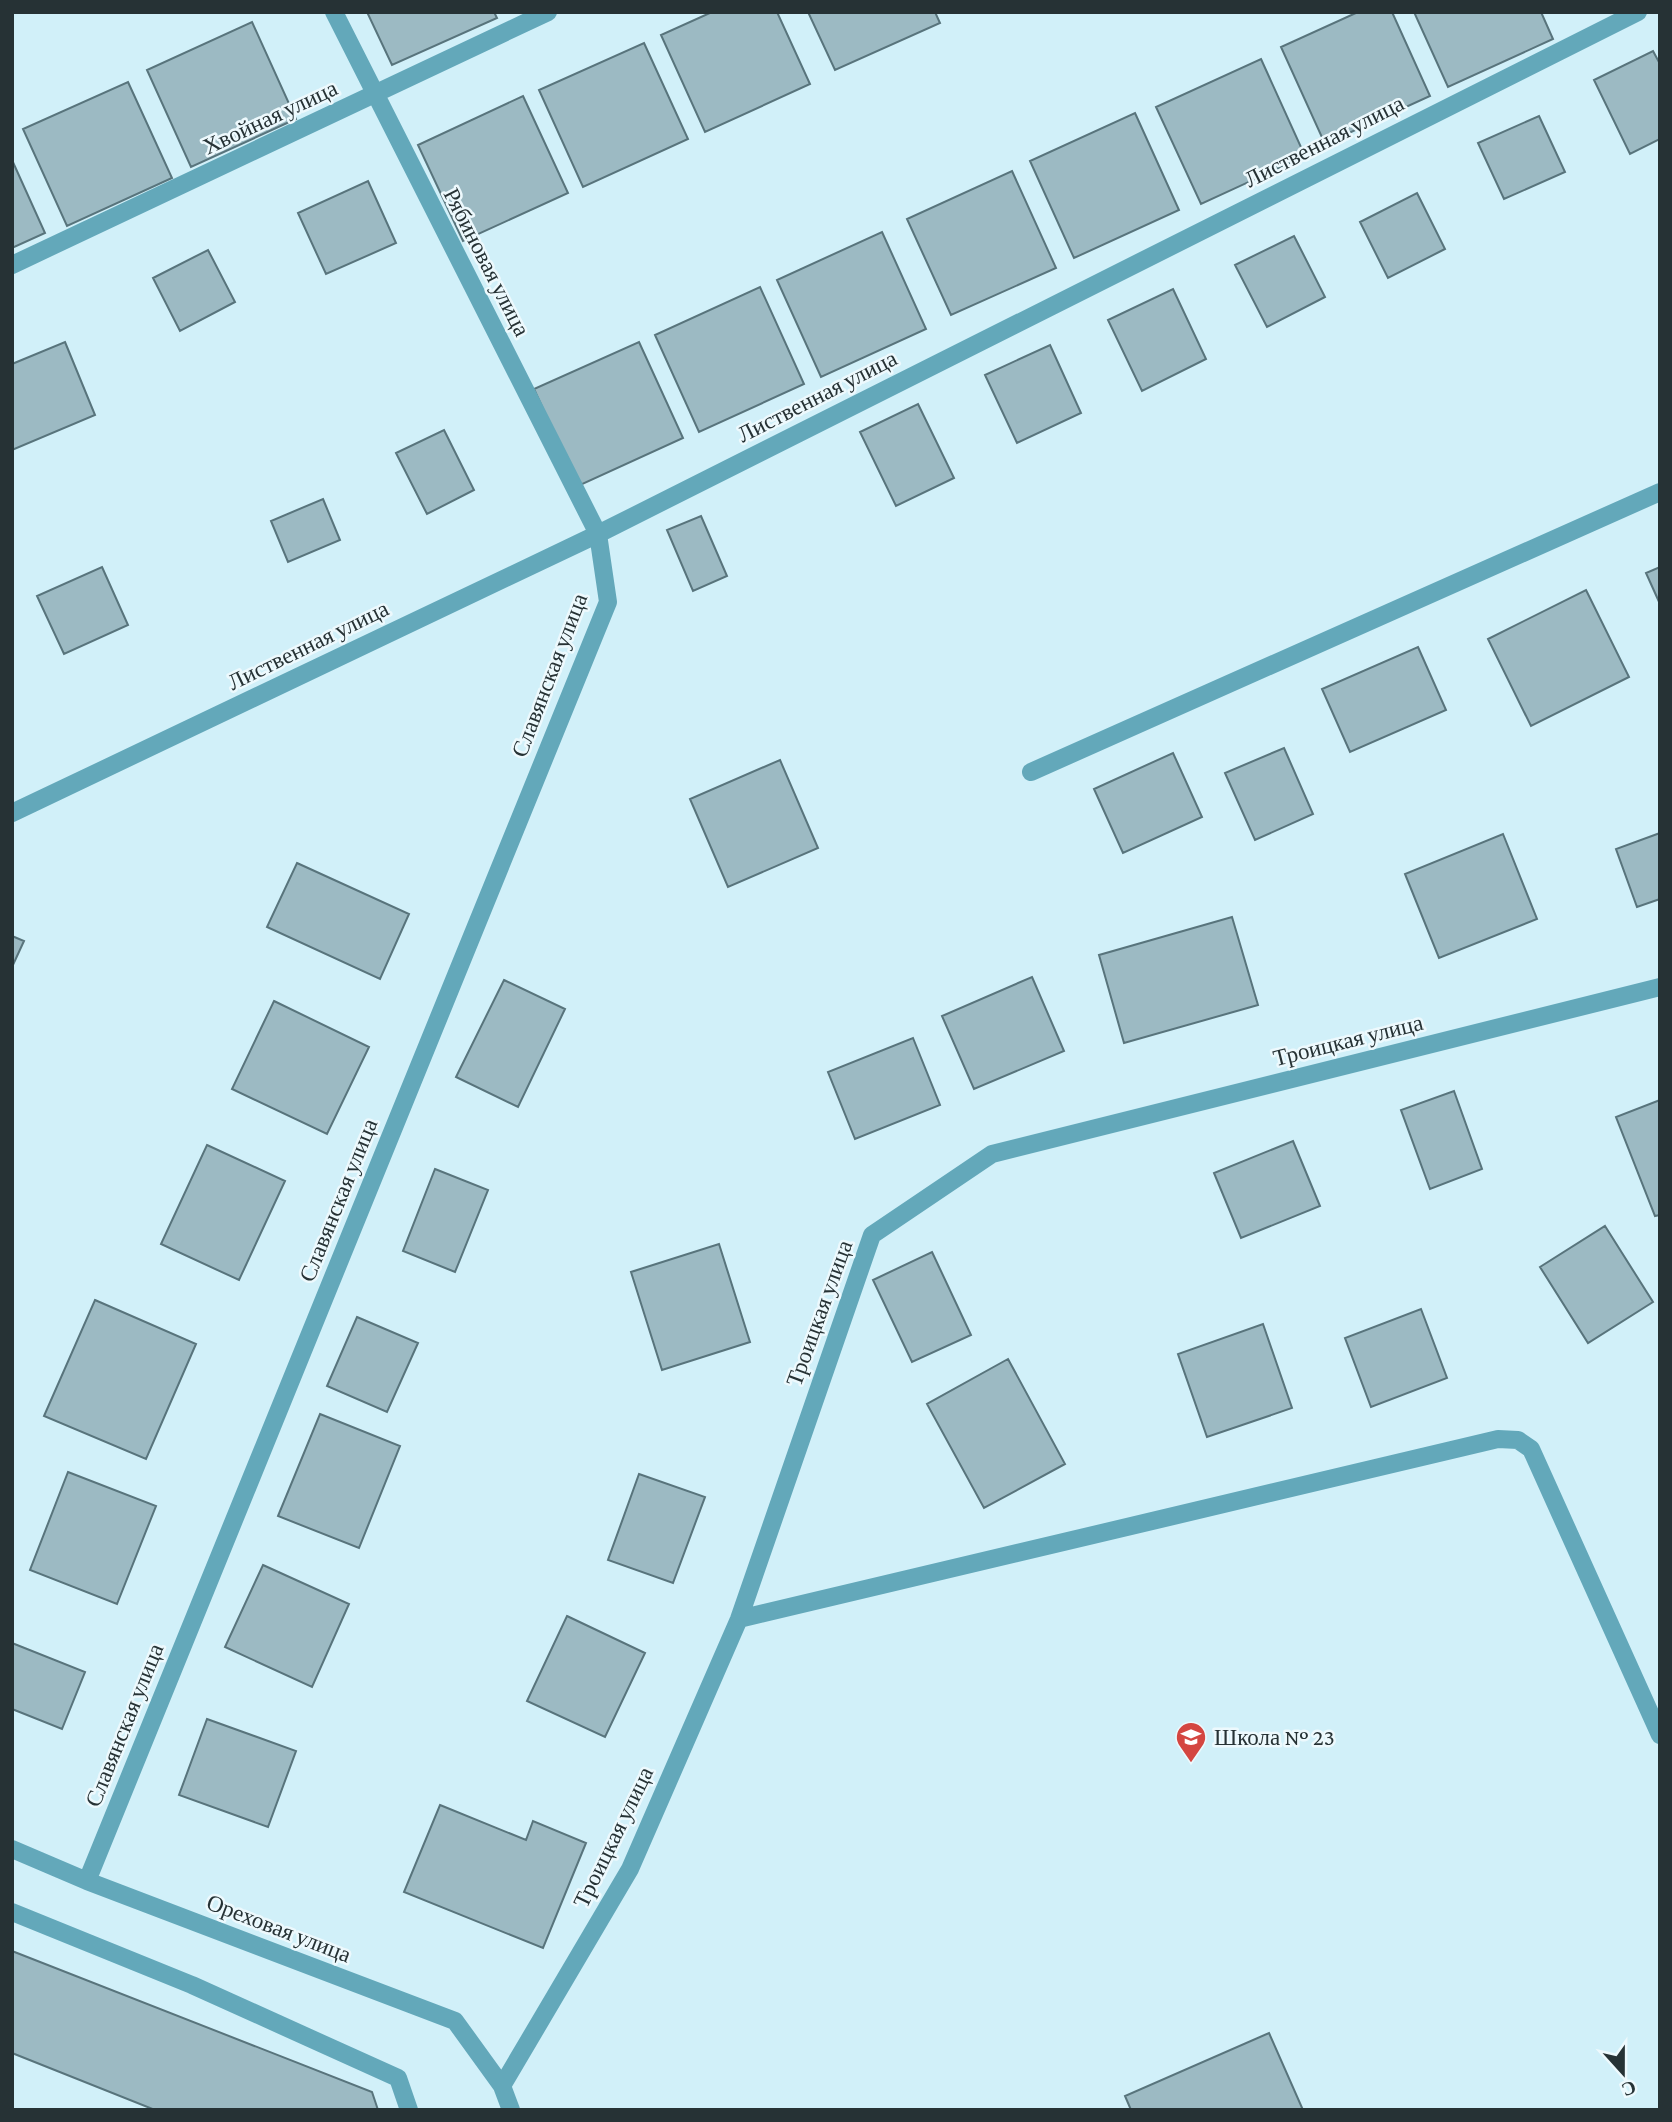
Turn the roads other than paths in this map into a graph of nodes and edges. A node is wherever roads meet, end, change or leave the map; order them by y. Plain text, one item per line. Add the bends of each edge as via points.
1 (334, 12) edge
2 (548, 12) edge
3 (1638, 12) edge
4 (1608, 18) edge
5 (374, 95) junction
6 (12, 265) edge
7 (1660, 492) edge
8 (598, 534) junction
9 (1031, 772) dead end
10 (12, 813) edge
11 (1660, 987) edge
12 (739, 1619) junction
13 (1660, 1735) edge
14 (12, 1849) edge
15 (87, 1881) junction
16 (12, 1912) edge
17 (502, 2086) junction
18 (409, 2110) edge
19 (511, 2110) edge

1 - 5 street, Рябиновая улица
2 - 5 street, Хвойная улица
3 - 4 street, Лиственная улица
4 - 8 street, Лиственная улица
5 - 6 street, Хвойная улица
5 - 8 street, Рябиновая улица
7 - 9 street
8 - 10 street, Лиственная улица
8 - 15 street, Славянская улица via 608,601
11 - 12 street, Троицкая улица via 992,1154 872,1235
12 - 13 street via 1498,1439 1518,1440 1531,1449
12 - 17 street, Троицкая улица via 630,1868
14 - 15 street, Ореховая улица
15 - 17 street, Ореховая улица via 455,2021
16 - 18 street via 192,1985 398,2078
17 - 19 street, Ореховая улица

